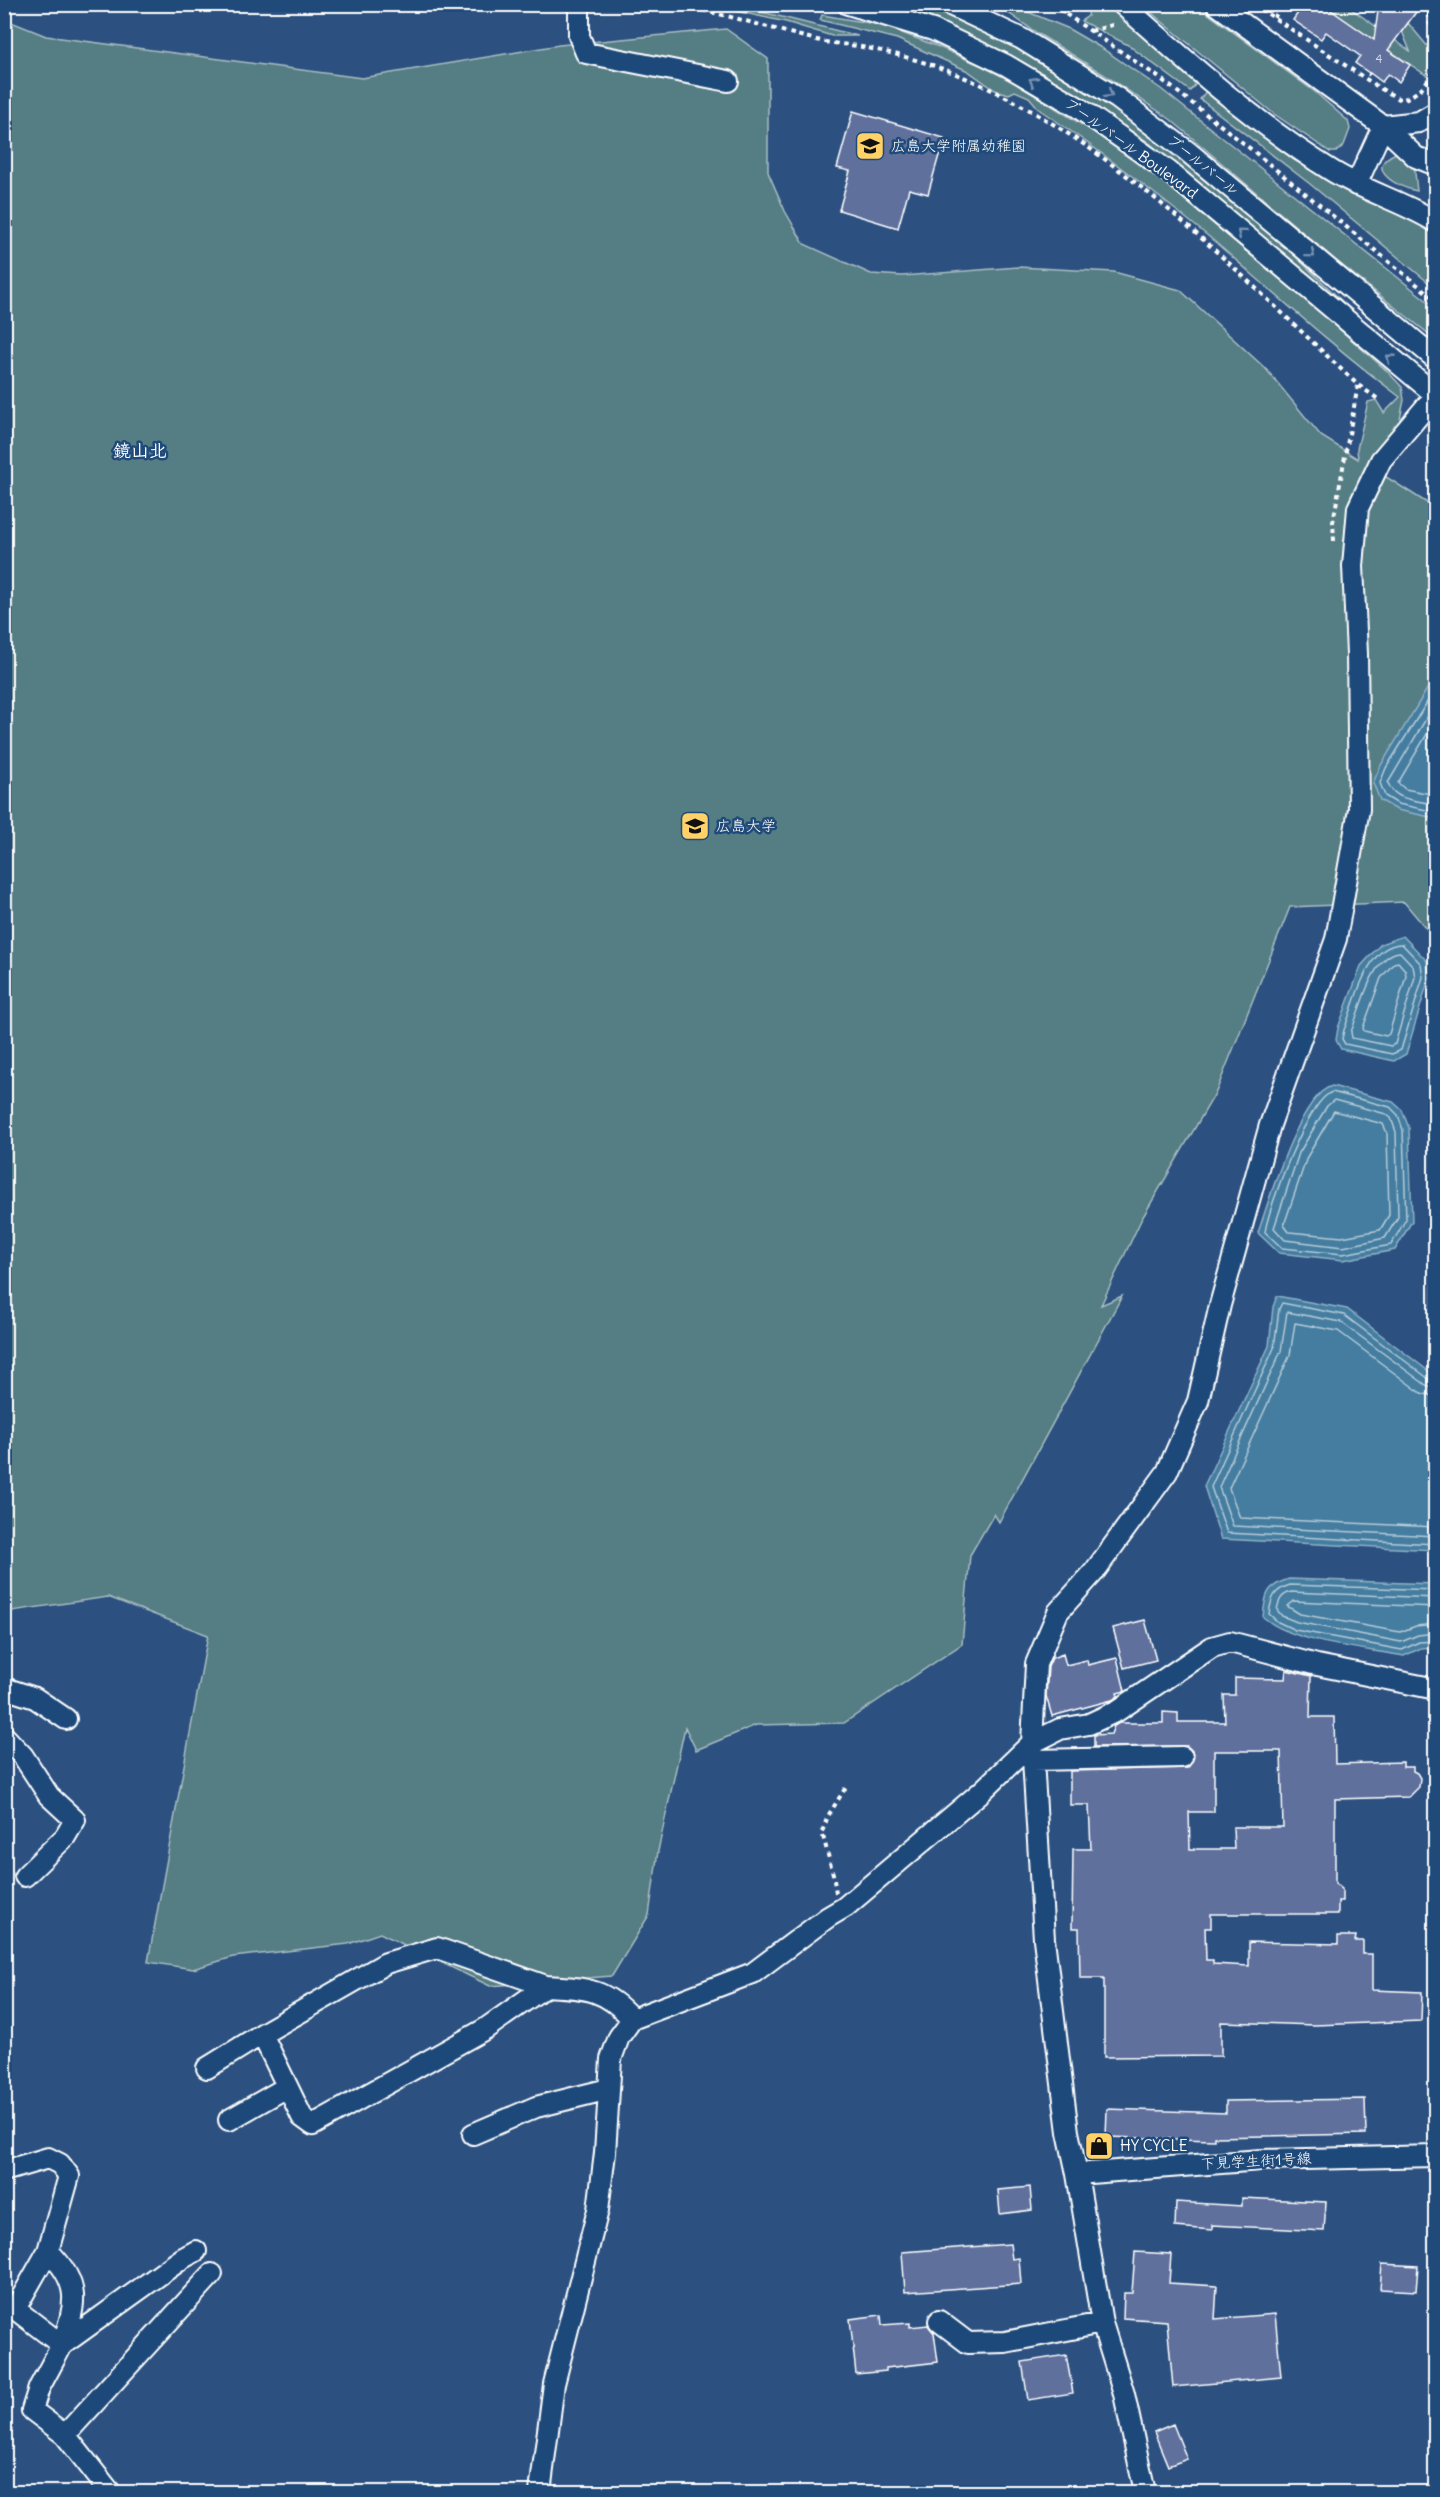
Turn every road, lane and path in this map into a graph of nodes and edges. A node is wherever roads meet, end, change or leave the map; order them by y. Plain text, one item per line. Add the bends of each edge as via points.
1 (579, 4) edge
2 (667, 4) edge
3 (848, 4) edge
4 (948, 4) edge
5 (1052, 4) edge
6 (1066, 4) edge
7 (1122, 4) edge
8 (1216, 4) edge
9 (1253, 4) edge
10 (1282, 4) edge
11 (1429, 4) edge
12 (1062, 13) junction
13 (1274, 18) junction
14 (1436, 37) edge
15 (1436, 63) edge
16 (728, 81) dead end
17 (1427, 117) edge
18 (1383, 126) junction
19 (1416, 157) junction
20 (1436, 165) edge
21 (1356, 186) junction
22 (1436, 222) edge
23 (1436, 300) edge
24 (1436, 359) edge
25 (1358, 385) junction
26 (1435, 395) edge
27 (1378, 399) dead end
28 (1353, 566) junction
29 (4, 1688) edge
30 (1436, 1689) edge
31 (66, 1719) dead end
32 (4, 1736) edge
33 (1033, 1752) junction
34 (1182, 1757) dead end
35 (846, 1787) dead end
36 (25, 1876) dead end
37 (838, 1911) junction
38 (546, 1986) junction
39 (632, 2019) junction
40 (262, 2034) junction
41 (207, 2068) dead end
42 (287, 2087) junction
43 (609, 2089) junction
44 (229, 2120) dead end
45 (473, 2134) dead end
46 (1436, 2156) edge
47 (4, 2171) edge
48 (1077, 2174) junction
49 (48, 2251) junction
50 (196, 2251) dead end
51 (212, 2274) dead end
52 (939, 2321) dead end
53 (1102, 2323) junction
54 (62, 2345) junction
55 (65, 2435) junction
56 (110, 2493) edge
57 (540, 2493) edge
58 (1145, 2493) edge

1 - 16 street via 579,36 586,53
2 - 25 path via 932,65 1023,105 1090,149 1187,224
26 -> 3 street, ブールバール Boulevard via 1167,171 1079,108 1006,65 933,30
4 -> 24 street, ブールバール via 1022,39 1117,99 1187,151
5 - 12 path
6 - 12 path
7 - 21 street via 1257,120
8 - 18 street
9 - 13 path
10 - 13 path
11 - 14 path via 1429,22
12 - 23 path via 1168,85
13 - 15 path via 1401,99 1424,87
17 - 18 street
17 - 19 street
18 - 19 street
18 - 21 street
19 - 20 street
21 - 22 street via 1415,209
25 - 27 path
25 - 28 path via 1334,522 1334,549
26 - 28 street via 1381,460 1358,508
28 - 33 street via 1359,809 1336,939 1270,1125 1198,1401 1167,1472 1094,1572 1058,1612 1036,1664
29 - 31 street via 35,1698
30 - 33 street via 1317,1665 1230,1642 1212,1647 1117,1711 1089,1724 1060,1729
32 - 36 street via 23,1756 49,1796 75,1820 65,1837
33 - 34 street
33 - 37 street
33 - 48 street via 1044,1939 1068,2132
35 - 37 path via 822,1832
37 - 39 street via 753,1973
38 - 39 street via 587,1988 618,2003
38 - 40 street via 437,1948 386,1963
38 - 42 street via 484,2029 313,2125 302,2117
39 - 43 street via 619,2037 611,2059
40 - 41 street
40 - 42 street
42 - 44 street
43 - 45 street via 537,2107
43 - 57 street via 598,2210 554,2384
46 - 48 street, 下見学生街1号線 via 1261,2160
47 - 49 street via 48,2158 60,2164 69,2176
48 - 53 street
49 - 54 street via 62,2264 74,2289 73,2314
49 - 54 street via 15,2309
50 - 54 street
51 - 55 street
52 - 53 street via 968,2343 1005,2342
53 - 58 street via 1124,2394
54 - 55 street via 32,2410
55 - 56 street

